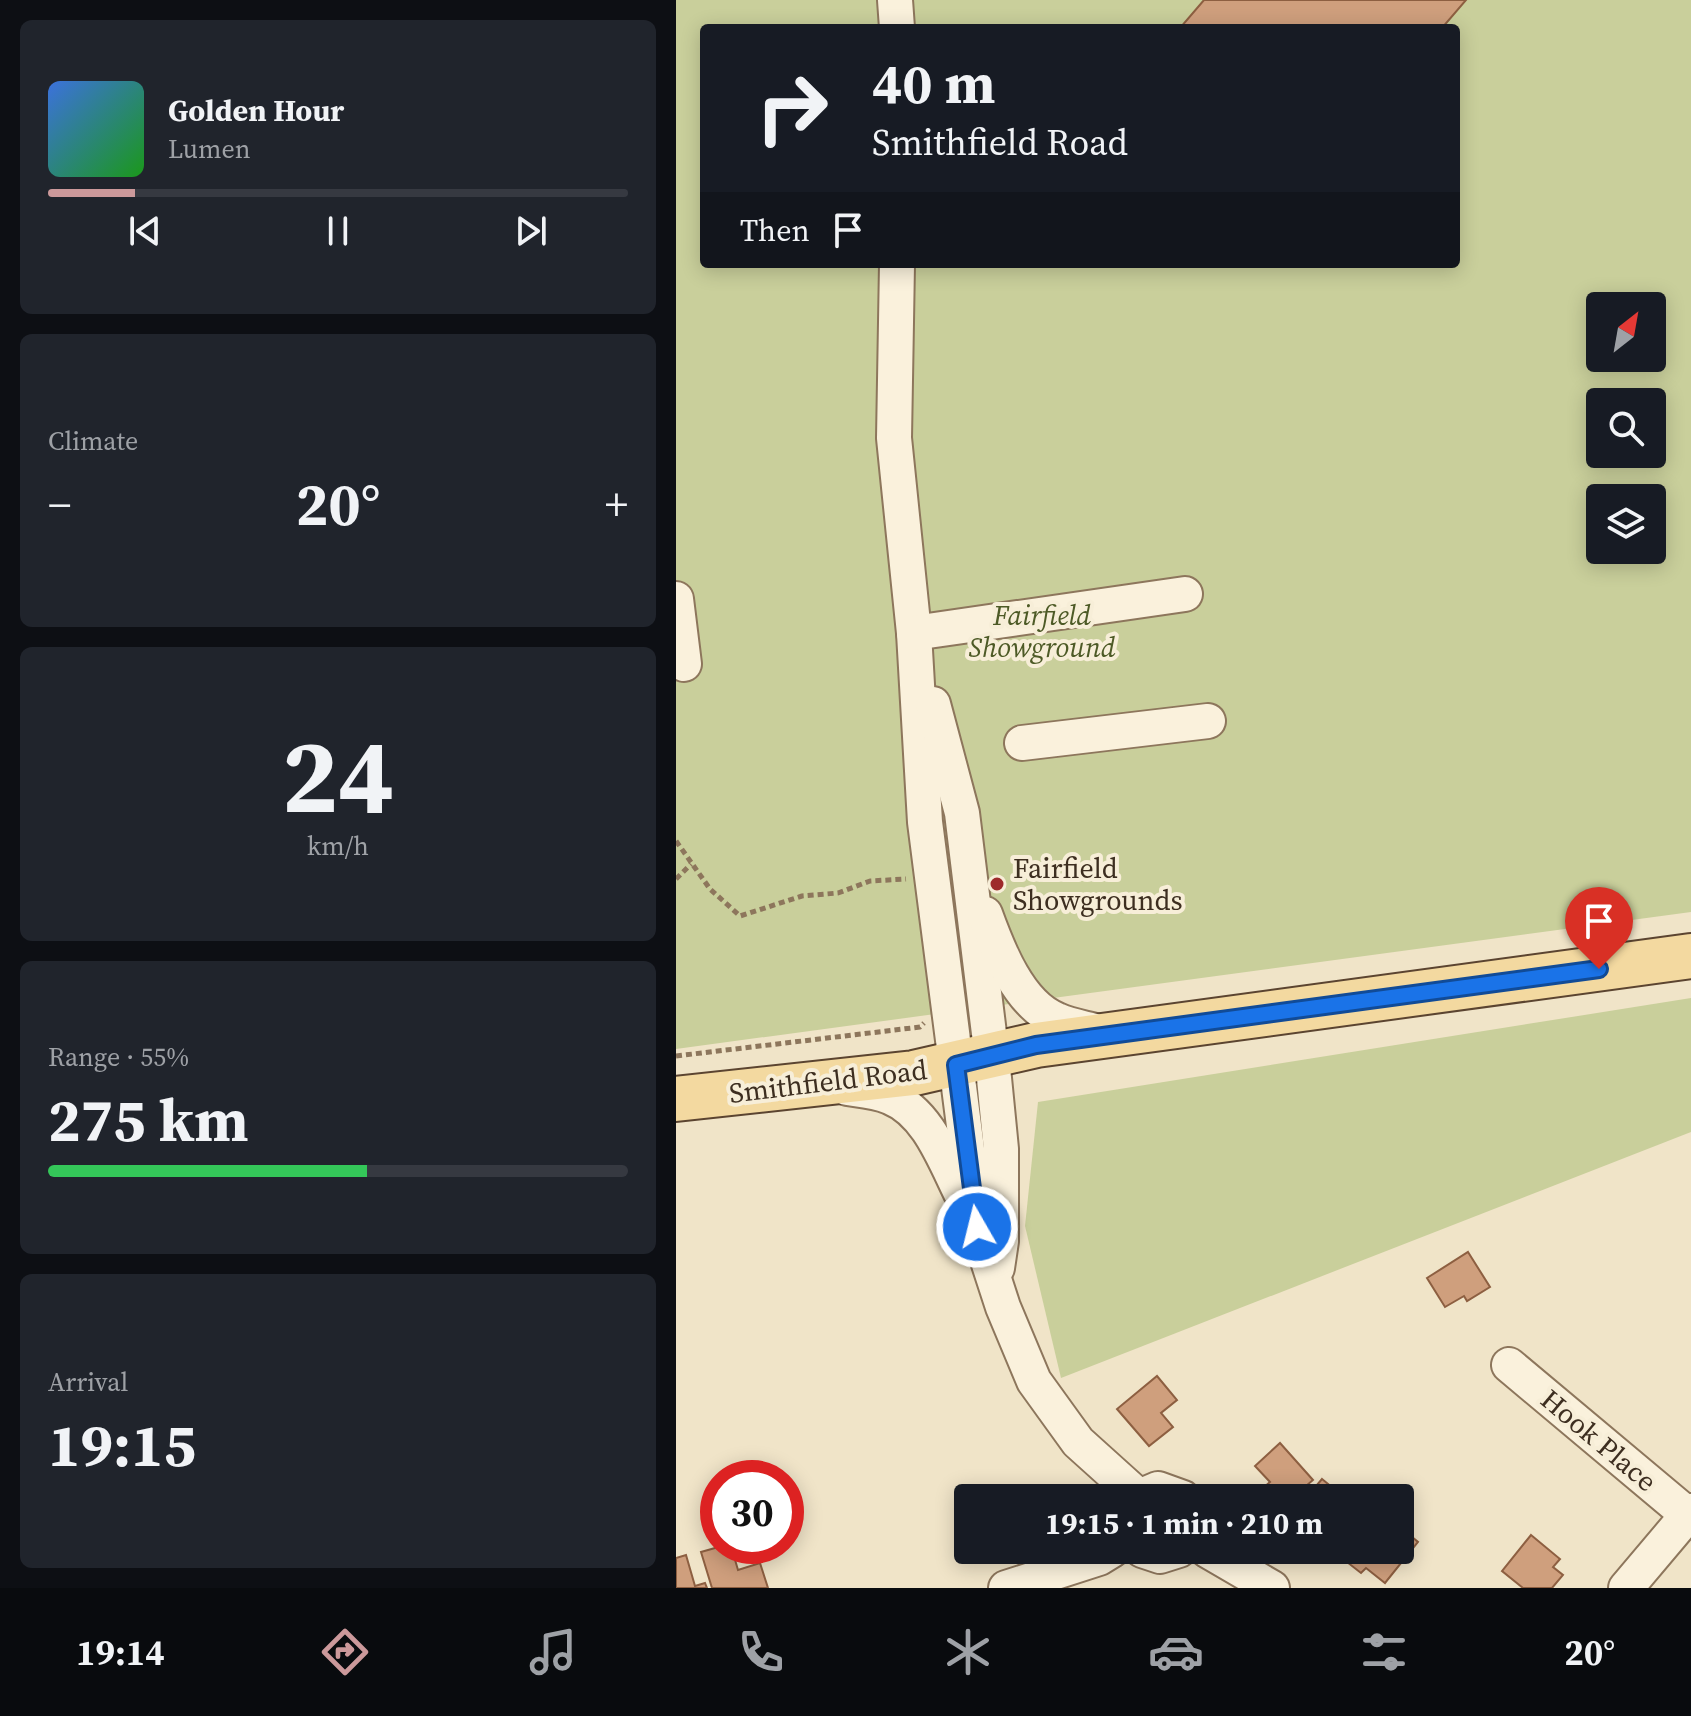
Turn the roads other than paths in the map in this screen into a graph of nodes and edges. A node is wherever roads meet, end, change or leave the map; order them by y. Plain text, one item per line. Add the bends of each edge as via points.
1 (895, 0) edge
2 (897, 24) edge
3 (897, 268) edge
4 (1185, 594) dead end
5 (676, 599) edge
6 (914, 633) junction
7 (684, 664) dead end
8 (1208, 721) dead end
9 (1022, 743) dead end
10 (968, 869) junction
11 (1691, 956) edge
12 (1110, 1035) junction
13 (974, 1061) junction
14 (829, 1084) junction
15 (676, 1099) edge
16 (977, 1227) junction
17 (995, 1281) junction
18 (1509, 1365) dead end
19 (1124, 1484) edge
20 (1689, 1513) edge
21 (1080, 1564) edge
22 (1231, 1564) edge
23 (1006, 1588) edge
24 (1272, 1588) edge
25 (1626, 1588) edge

1 - 2 street
3 - 6 street via 894,438
4 - 6 street
5 - 7 street
6 - 10 street via 962,813
6 - 13 street via 925,822
8 - 9 street
10 - 12 street via 1022,991 1055,1020
10 - 13 street
11 - 12 main road, Smithfield Road
12 - 13 main road, Smithfield Road via 1036,1045
13 - 14 main road, Smithfield Road
13 - 16 street
13 - 17 street via 1001,1149 1001,1241
14 - 15 main road, Smithfield Road
14 - 16 street via 889,1096 906,1106 932,1137
16 - 17 street
17 - 19 street via 1021,1354 1051,1408 1078,1442
18 - 20 street, Hook Place
20 - 25 street
21 - 23 street
22 - 24 street

